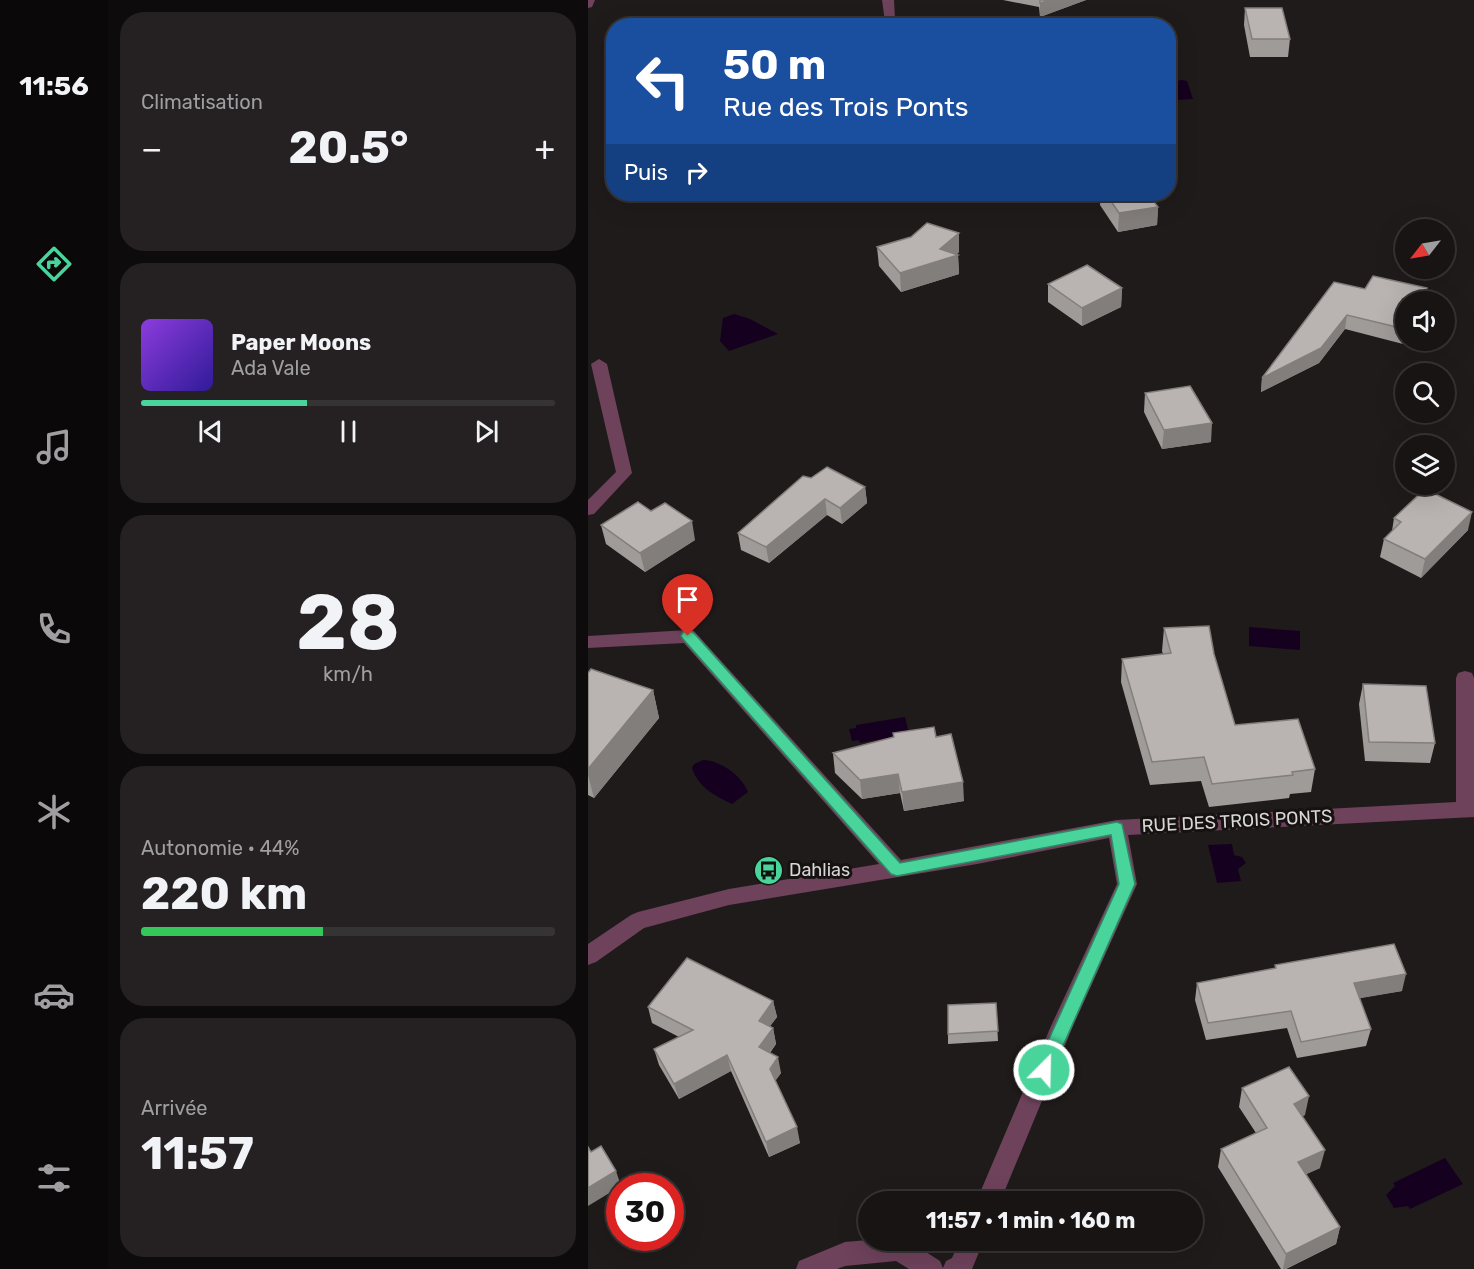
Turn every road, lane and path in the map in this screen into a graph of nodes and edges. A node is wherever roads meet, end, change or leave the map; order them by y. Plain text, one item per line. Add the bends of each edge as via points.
1 (589, 0) edge
2 (888, 0) edge
3 (588, 5) edge
4 (888, 18) edge
5 (599, 364) dead end
6 (588, 510) edge
7 (588, 642) edge
8 (1465, 678) dead end
9 (1470, 809) edge
10 (1117, 828) junction
11 (897, 870) junction
12 (588, 956) edge
13 (993, 1191) edge
14 (967, 1251) edge
15 (808, 1269) edge
16 (931, 1269) edge
17 (955, 1269) edge

1 - 3 street
2 - 4 street
5 - 6 street via 624,473
7 - 11 street via 688,636
8 - 9 street
9 - 10 street, RUE DES TROIS PONTS
10 - 11 street, RUE DES TROIS PONTS
10 - 13 street via 1127,884
11 - 12 street, RUE DES TROIS PONTS via 729,897 638,921
14 - 17 street via 961,1266
15 - 16 street via 844,1254 899,1249

